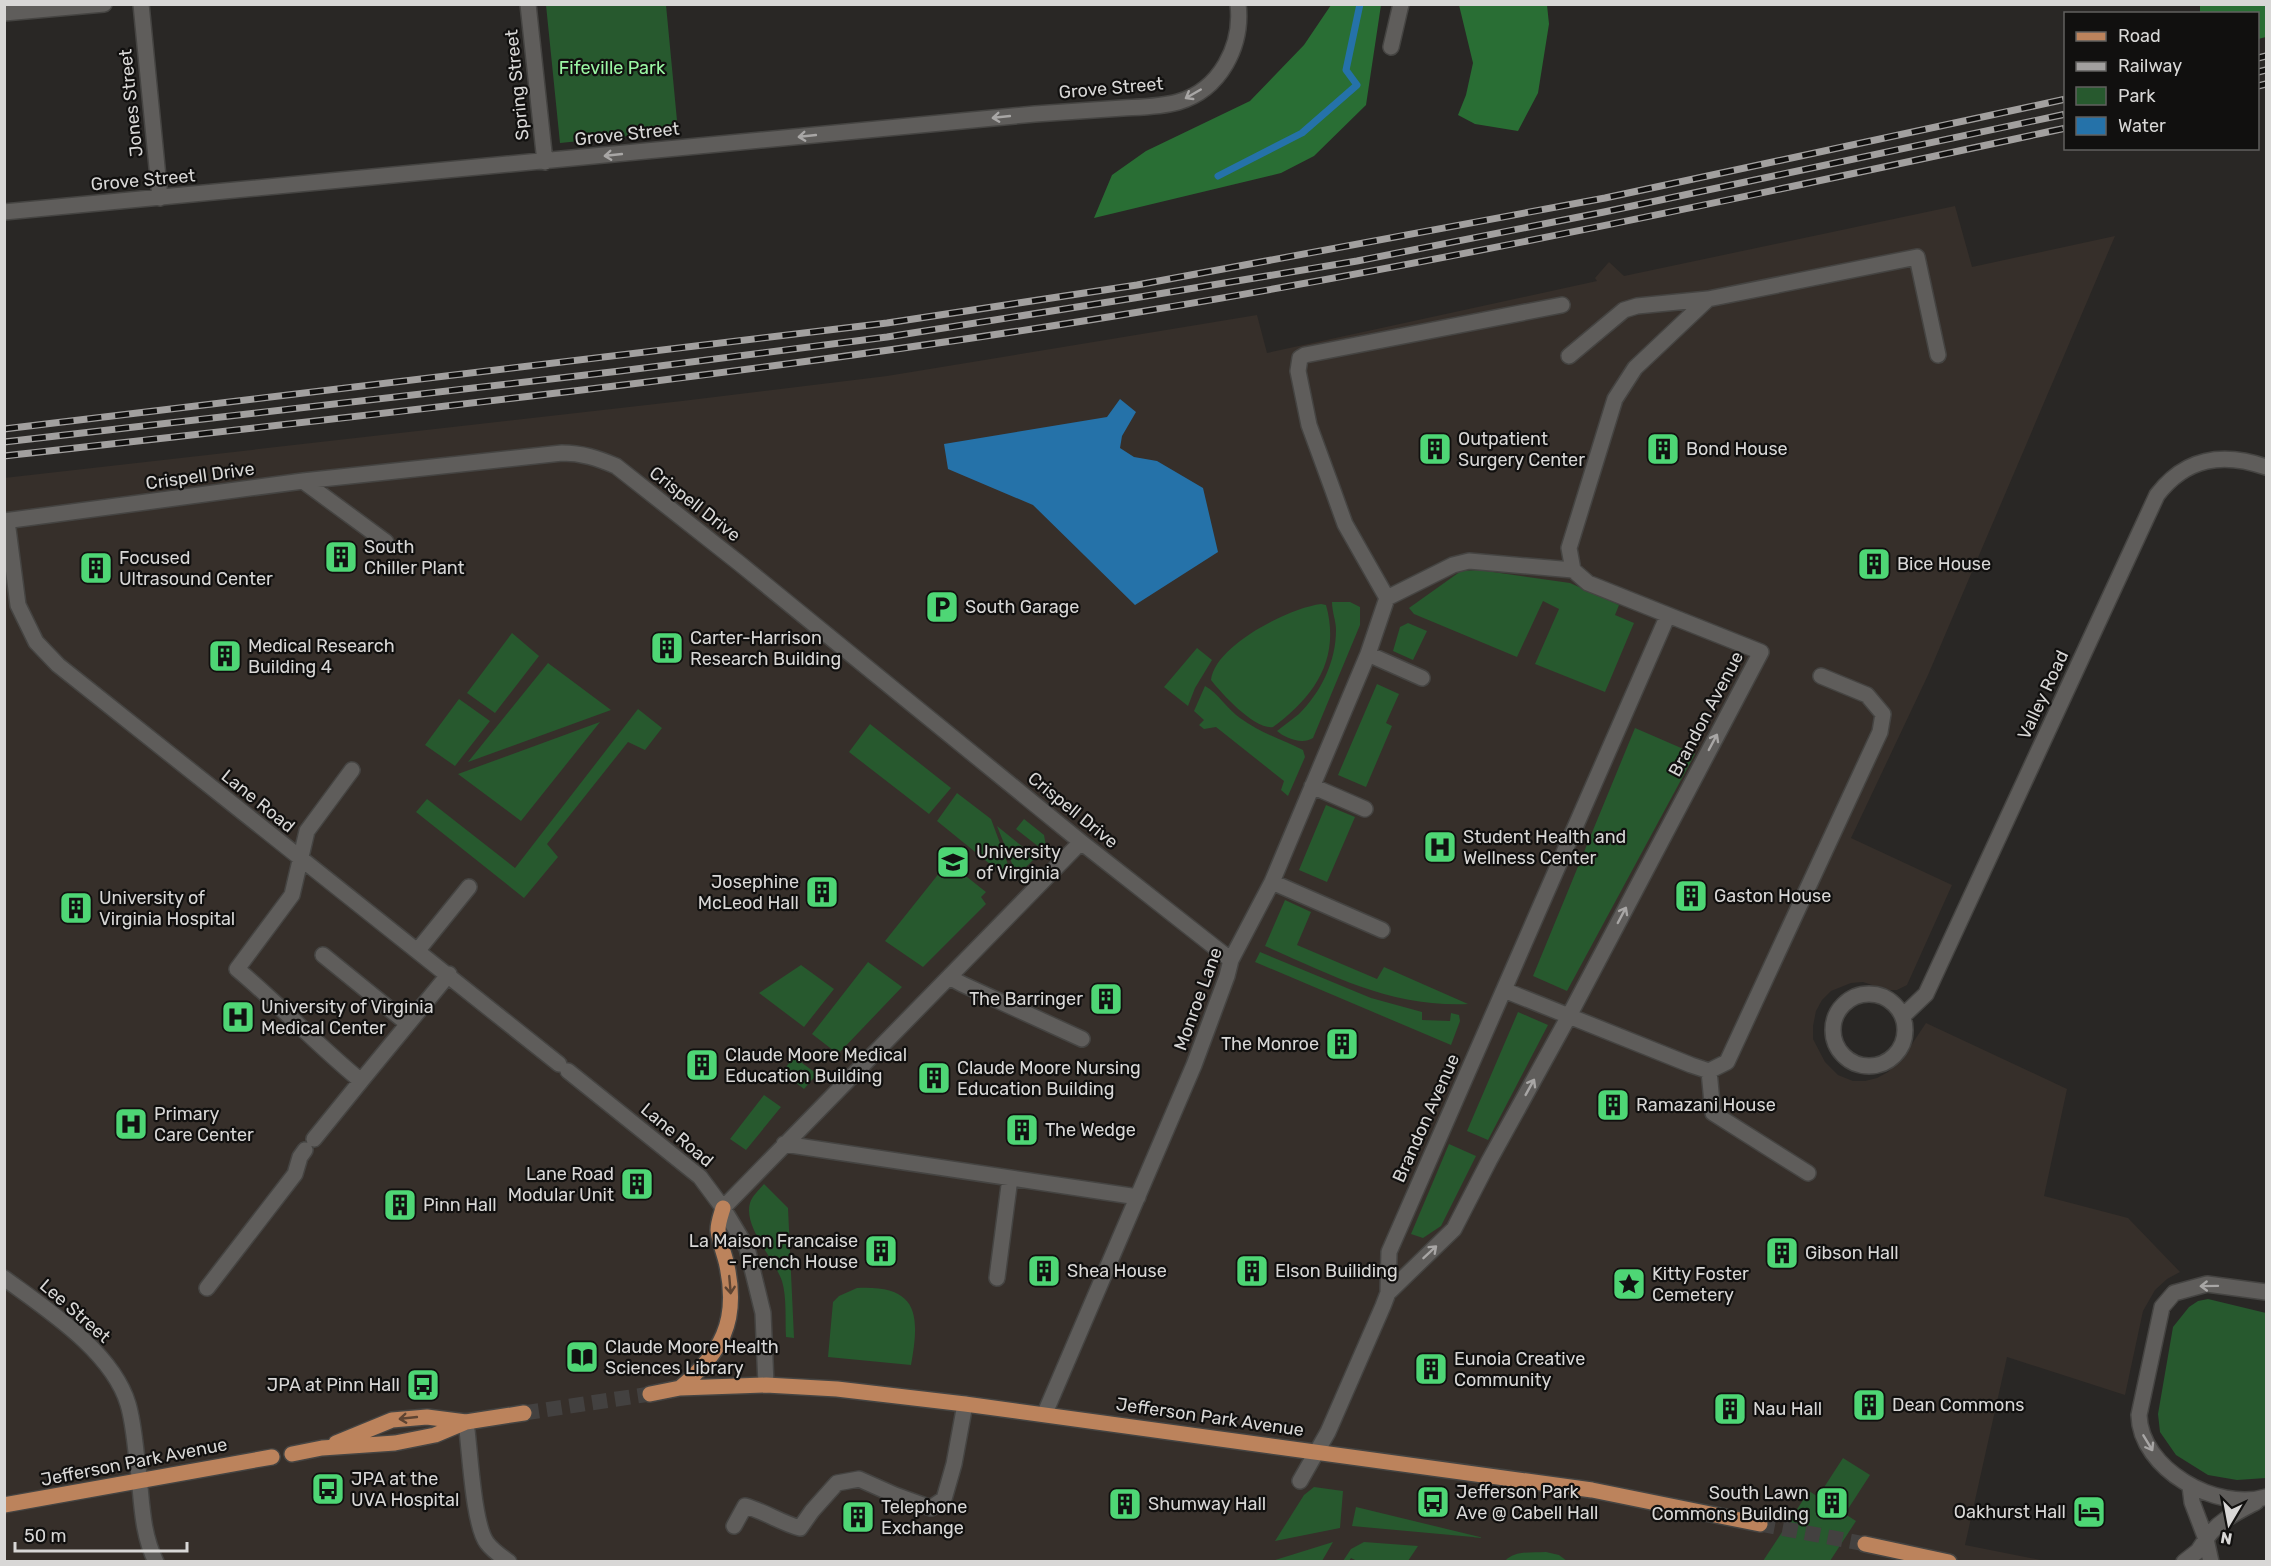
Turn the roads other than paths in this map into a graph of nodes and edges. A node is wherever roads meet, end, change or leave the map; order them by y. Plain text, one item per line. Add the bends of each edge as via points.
1 (104, 4) edge
2 (141, 4) edge
3 (528, 4) edge
4 (1238, 4) edge
5 (1401, 4) edge
6 (4, 13) edge
7 (1391, 47) dead end
8 (545, 162) junction
9 (160, 198) junction
10 (4, 212) edge
11 (1707, 299) junction
12 (1562, 305) dead end
13 (1938, 355) dead end
14 (1569, 356) dead end
15 (2266, 467) edge
16 (303, 482) junction
17 (6, 521) edge
18 (386, 542) dead end
19 (1573, 570) junction
20 (1387, 598) junction
21 (1668, 615) junction
22 (1368, 654) junction
23 (1821, 676) dead end
24 (1422, 678) dead end
25 (352, 770) dead end
26 (1312, 786) junction
27 (1365, 809) dead end
28 (1081, 842) junction
29 (300, 857) junction
30 (1272, 882) junction
31 (470, 887) dead end
32 (1382, 930) dead end
33 (418, 950) junction
34 (323, 955) dead end
35 (1231, 960) junction
36 (449, 974) junction
37 (949, 977) junction
38 (1504, 990) junction
39 (1569, 1016) junction
40 (1903, 1016) junction
41 (408, 1024) junction
42 (1082, 1040) dead end
43 (1709, 1071) junction
44 (361, 1081) junction
45 (784, 1144) junction
46 (1808, 1173) dead end
47 (1010, 1178) junction
48 (1138, 1197) junction
49 (723, 1208) junction
50 (4, 1278) edge
51 (997, 1278) dead end
52 (207, 1287) dead end
53 (2266, 1292) edge
54 (1388, 1293) junction
55 (766, 1385) junction
56 (680, 1388) junction
57 (650, 1394) tunnel mouth
58 (965, 1404) junction
59 (524, 1413) tunnel mouth
60 (1045, 1413) junction
61 (466, 1422) junction
62 (322, 1448) junction
63 (1317, 1453) junction
64 (292, 1454) dead end
65 (272, 1457) dead end
66 (1300, 1481) dead end
67 (140, 1482) junction
68 (2190, 1486) junction
69 (2264, 1498) edge
70 (4, 1505) edge
71 (1760, 1524) tunnel mouth
72 (734, 1526) dead end
73 (2206, 1539) junction
74 (1865, 1544) tunnel mouth
75 (156, 1562) edge
76 (509, 1562) edge
77 (1949, 1562) edge
78 (2184, 1562) edge
79 (2211, 1562) edge

1 - 6 street
2 - 9 street, Jones Street
3 - 8 street, Spring Street
4 -> 8 street, Grove Street via 1237,40 1226,64 1213,81 1179,102
5 - 7 street
8 - 9 street, Grove Street
9 - 10 street, Grove Street
11 - 13 street via 1917,257
11 - 14 street via 1624,310
11 - 19 street via 1635,368 1616,399 1572,536 1569,548
12 - 20 street via 1300,358 1298,371 1309,424 1345,524
15 - 40 street, Valley Road via 2222,459 2202,461 2183,469 2157,495 1926,994
16 - 17 street, Crispell Drive
16 - 18 street
16 - 28 street, Crispell Drive via 562,453 596,457 616,466
17 - 29 street, Lane Road via 18,605 36,642 67,673
19 - 20 street via 1469,561
19 - 21 street via 1588,583
20 - 22 street, Monroe Lane
21 - 38 street, Brandon Avenue
39 -> 21 street, Brandon Avenue via 1761,652
22 - 24 street
22 - 26 street, Monroe Lane
23 - 43 street via 1867,695 1882,714 1880,732 1727,1062
25 - 29 street via 307,831
26 - 27 street
26 - 30 street, Monroe Lane
28 - 35 street, Crispell Drive
28 - 37 street
29 - 33 street, Lane Road
29 - 44 street via 292,895 237,969
30 - 32 street
30 - 35 street, Monroe Lane
31 - 33 street
33 - 36 street, Lane Road
34 - 41 street
35 - 48 street, Monroe Lane via 1194,1065
36 - 41 street
36 - 49 street, Lane Road via 700,1178
37 - 42 street
37 - 45 street
38 - 39 street
38 - 54 street, Brandon Avenue via 1389,1252
39 - 43 street
54 -> 39 street, Brandon Avenue via 1454,1229
40 - 40 street via 1888,999 1865,994 1854,997 1844,1003 1833,1024 1837,1047 1855,1063 1879,1064 1890,1059 1904,1040
41 - 44 street
43 - 46 street via 1713,1113
44 - 52 street via 300,1157 295,1174
45 - 47 street
45 - 49 street
47 - 48 street
47 - 51 street
48 - 60 street, Monroe Lane
49 - 55 street, Lane Road via 747,1248 763,1313
49 -> 56 main road via 718,1231 731,1291 729,1315 718,1347 703,1368
50 - 67 street, Lee Street via 81,1337 107,1366 128,1403
53 -> 68 street via 2206,1284 2174,1293 2162,1307 2139,1427 2159,1459
54 - 63 street, Brandon Avenue
55 - 56 main road, Jefferson Park Avenue
55 - 58 main road, Jefferson Park Avenue
56 - 57 main road, Jefferson Park Avenue
58 - 60 main road, Jefferson Park Avenue
58 - 72 street via 944,1499 931,1508 859,1479 837,1483 800,1528 745,1506
59 - 61 main road
60 - 63 main road, Jefferson Park Avenue
61 - 62 main road via 435,1435 395,1443
61 -> 62 main road via 427,1417 392,1420
61 - 76 street via 478,1524 486,1543
62 - 64 main road
63 - 66 street, Brandon Avenue
63 - 71 main road, Jefferson Park Avenue via 1592,1490
65 - 67 main road, Jefferson Park Avenue
67 - 70 main road, Jefferson Park Avenue
67 - 75 street, Lee Street via 144,1527
68 - 69 street via 2237,1500
68 - 73 street
69 - 73 street via 2229,1517
73 - 78 street
73 - 79 street
74 - 77 main road

